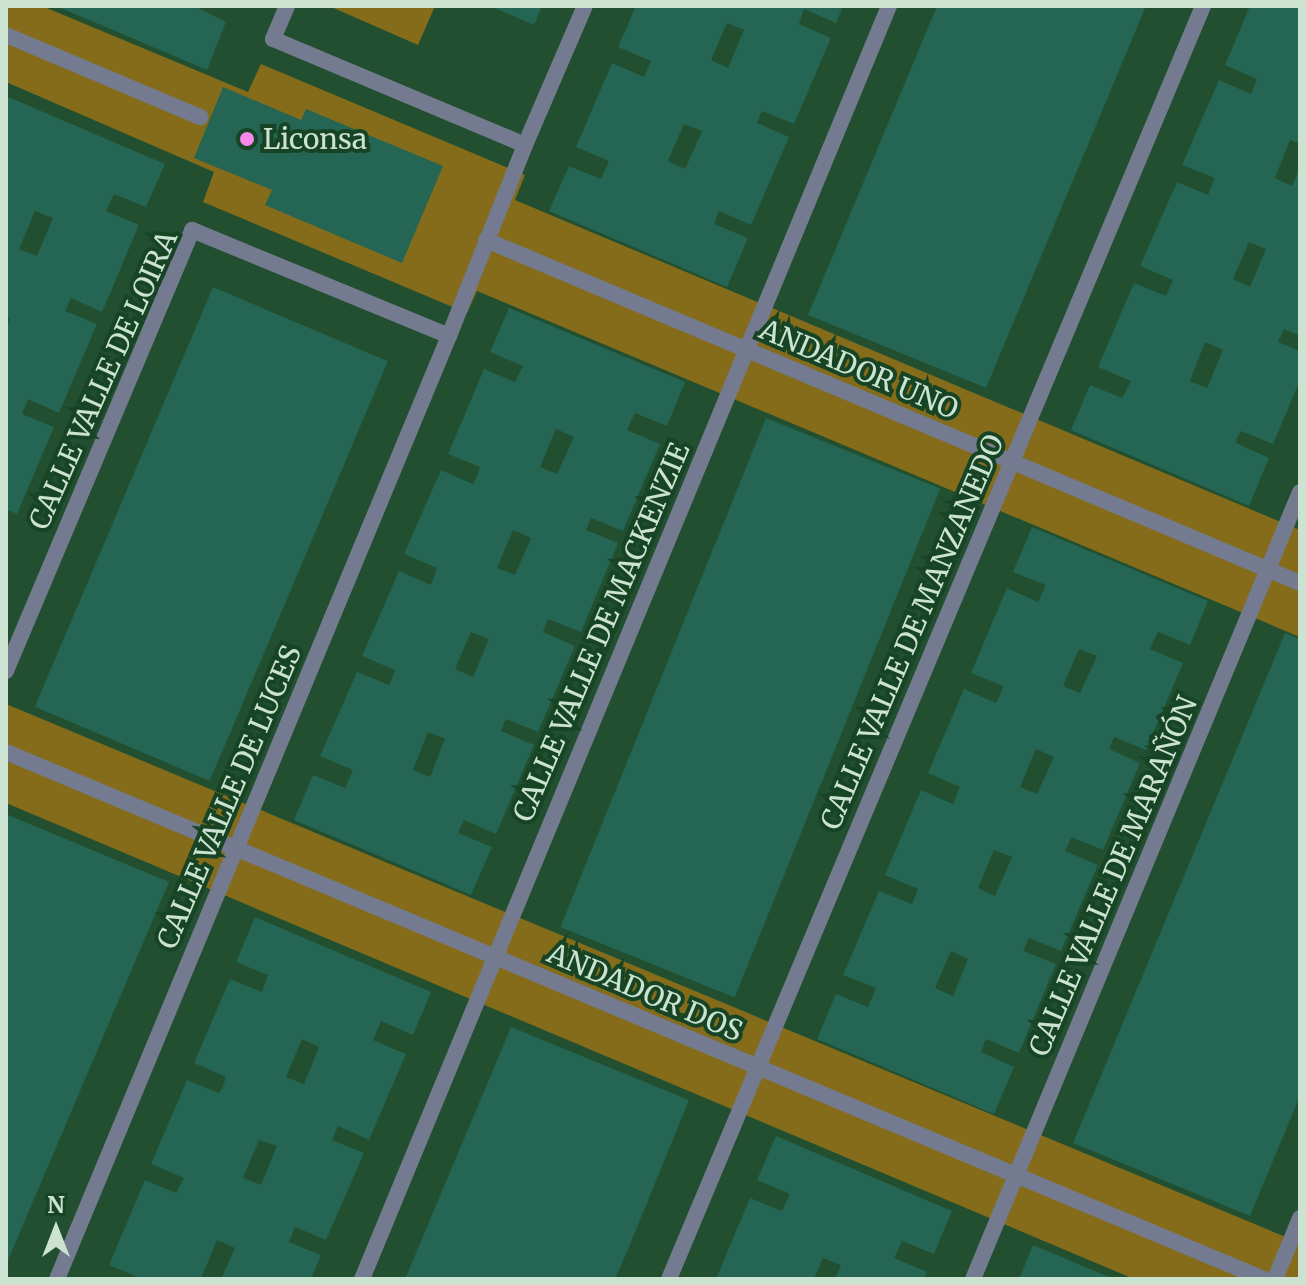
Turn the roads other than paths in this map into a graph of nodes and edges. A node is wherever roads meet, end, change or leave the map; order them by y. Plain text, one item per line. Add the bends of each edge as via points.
1 (287, 6) edge
2 (585, 6) edge
3 (889, 6) edge
4 (1203, 6) edge
5 (6, 35) edge
6 (200, 117) dead end
7 (525, 145) junction
8 (486, 240) junction
9 (449, 336) junction
10 (747, 349) junction
11 (1012, 461) junction
12 (1300, 492) edge
13 (1268, 569) junction
14 (1300, 583) edge
15 (6, 671) edge
16 (6, 752) edge
17 (236, 849) junction
18 (495, 957) junction
19 (758, 1067) junction
20 (1016, 1176) junction
21 (1300, 1218) edge
22 (57, 1279) edge
23 (362, 1279) edge
24 (669, 1279) edge
25 (973, 1279) edge
26 (1264, 1279) edge
27 (1275, 1279) edge

1 - 7 street via 273,39
2 - 7 street, CALLE VALLE DE LUCES
3 - 10 street, CALLE VALLE DE MACKENZIE
4 - 11 street, CALLE VALLE DE MANZANEDO
5 - 6 street
7 - 8 street, CALLE VALLE DE LUCES
8 - 9 street, CALLE VALLE DE LUCES
8 - 10 street, ANDADOR UNO
9 - 15 street, CALLE VALLE DE LOIRA via 192,230
9 - 17 street, CALLE VALLE DE LUCES
10 - 11 street, ANDADOR UNO
10 - 18 street, CALLE VALLE DE MACKENZIE
11 - 13 street, ANDADOR UNO
11 - 19 street, CALLE VALLE DE MANZANEDO
12 - 13 street, CALLE VALLE DE MARAÑÓN
13 - 14 street, ANDADOR UNO
13 - 20 street, CALLE VALLE DE MARAÑÓN
16 - 17 street, ANDADOR DOS
17 - 18 street, ANDADOR DOS
17 - 22 street, CALLE VALLE DE LUCES
18 - 19 street, ANDADOR DOS
18 - 23 street, CALLE VALLE DE MACKENZIE
19 - 20 street, ANDADOR DOS
19 - 24 street, CALLE VALLE DE MANZANEDO
20 - 25 street, CALLE VALLE DE MARAÑÓN
20 - 26 street, ANDADOR DOS
21 - 27 street

